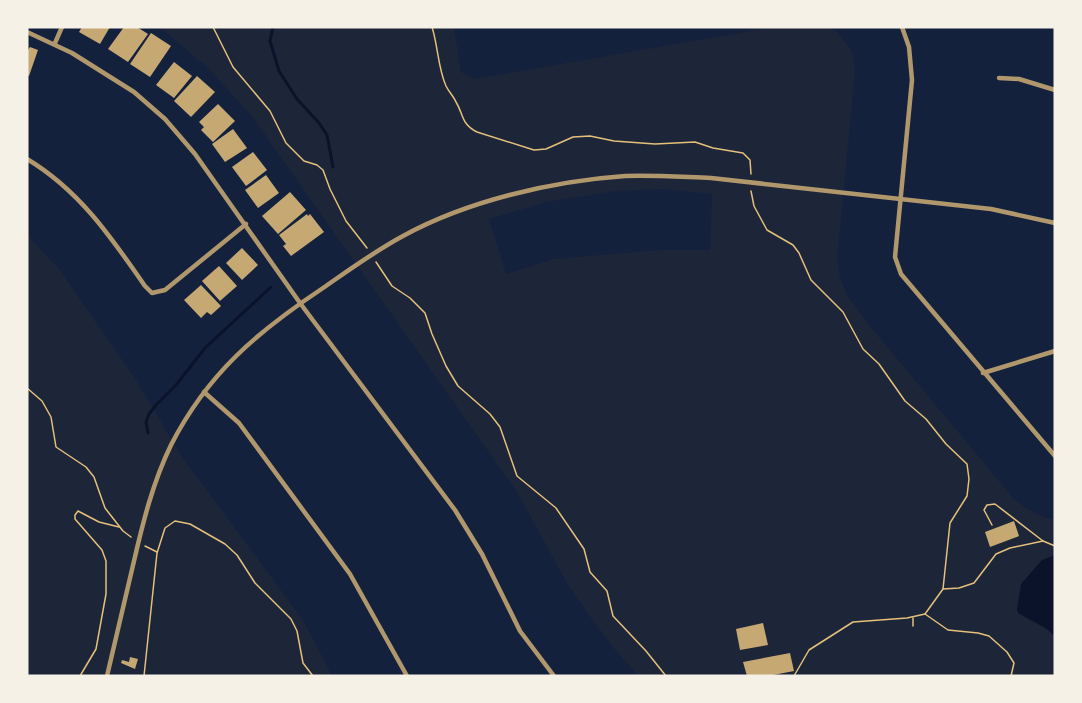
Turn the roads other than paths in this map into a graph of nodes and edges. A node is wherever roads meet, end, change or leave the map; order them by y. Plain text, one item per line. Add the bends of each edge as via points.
1 (62, 27) edge
2 (902, 27) edge
3 (27, 32) edge
4 (55, 44) junction
5 (999, 78) dead end
6 (1055, 90) edge
7 (27, 159) edge
8 (900, 199) junction
9 (1055, 223) edge
10 (246, 224) junction
11 (300, 303) junction
12 (1055, 351) edge
13 (983, 373) junction
14 (204, 392) junction
15 (1055, 456) edge
16 (107, 676) edge
17 (407, 676) edge
18 (554, 676) edge

1 - 4 street
2 - 8 street via 909,47 912,80
3 - 4 street
4 - 10 street via 102,70 165,119
5 - 6 street via 1019,79
7 - 10 street via 85,205 152,293 165,290
8 - 9 street via 992,209
8 - 11 street via 668,176 625,176 546,187 429,223
8 - 13 street via 895,257 901,274
10 - 11 street
11 - 14 street via 247,344
11 - 18 street via 455,510 520,631
12 - 13 street
13 - 15 street
14 - 16 street via 171,447 153,491
14 - 17 street via 239,423 343,565

